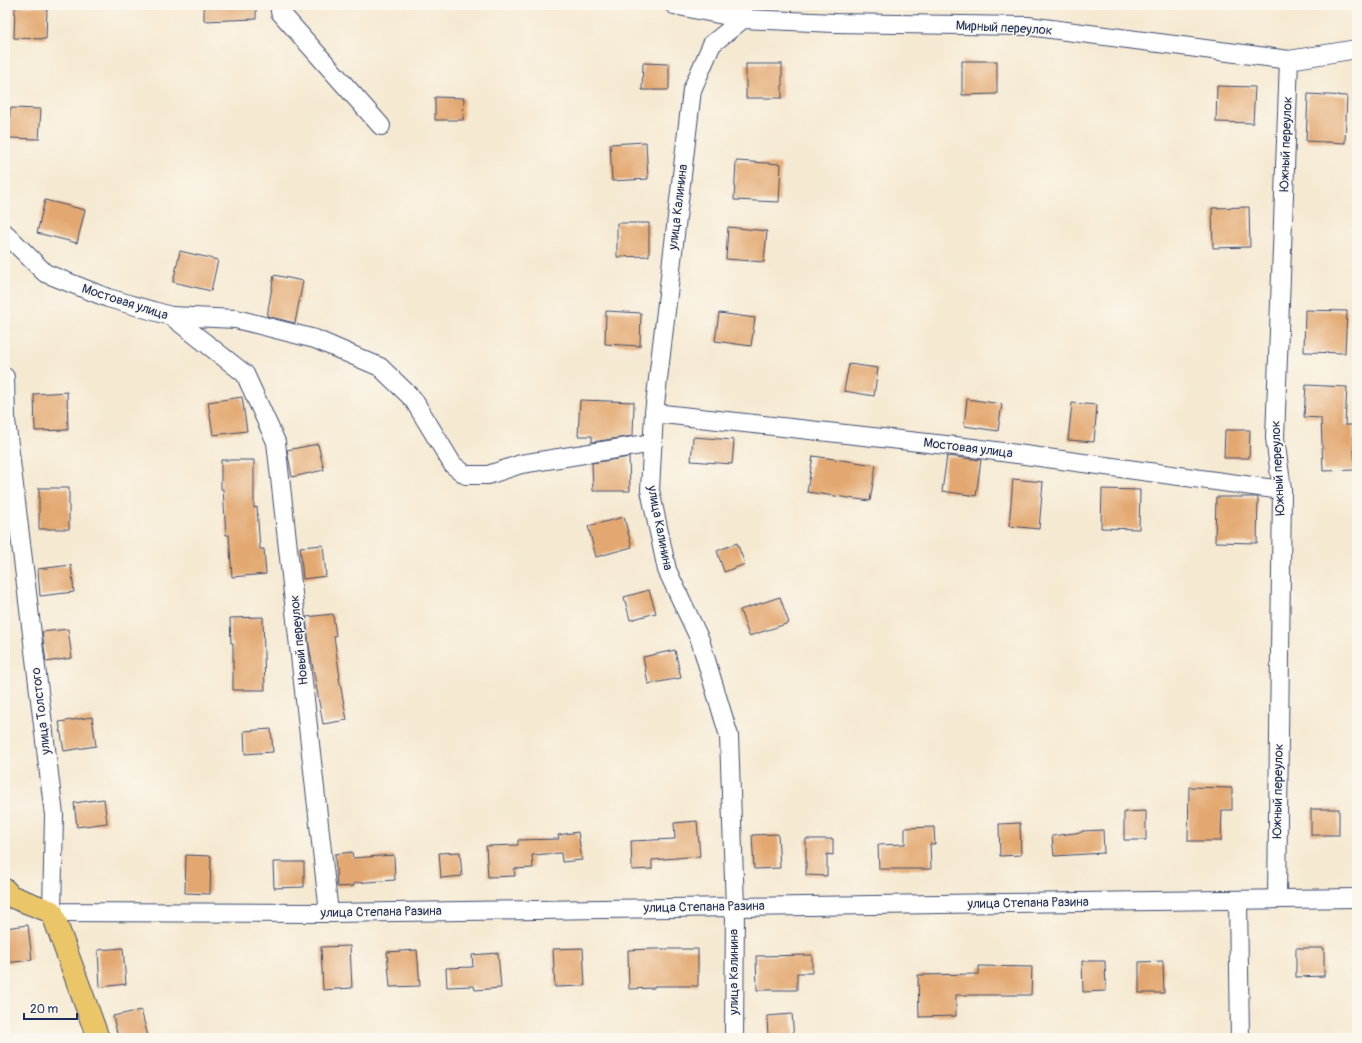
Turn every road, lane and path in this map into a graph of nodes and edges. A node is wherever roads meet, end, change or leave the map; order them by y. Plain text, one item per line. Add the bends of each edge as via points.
1 (280, 5) edge
2 (674, 5) edge
3 (743, 12) edge
4 (1357, 48) edge
5 (1289, 60) junction
6 (381, 126) dead end
7 (5, 232) edge
8 (171, 316) junction
9 (245, 374) joint
10 (5, 377) edge
11 (654, 413) junction
12 (652, 443) junction
13 (1282, 490) junction
14 (7, 894) edge
15 (1357, 898) edge
16 (1277, 899) junction
17 (1238, 900) junction
18 (735, 907) junction
19 (52, 912) junction
20 (329, 913) junction
21 (98, 1038) edge
22 (734, 1038) edge
23 (1240, 1038) edge

1 - 6 street via 280,12
2 - 3 street, Мирный переулок
3 - 5 street, Мирный переулок via 835,23 1028,26
3 - 11 street, улица Калинина via 712,44 692,90
4 - 5 street, Мирный переулок
5 - 13 street, Южный переулок via 1274,438
7 - 8 street, Мостовая улица via 45,273 108,298
8 - 9 street, Мостовая улица
8 - 12 street via 236,319 315,339 380,367 413,399 453,465 466,475 488,475 521,464
9 - 20 street, Новый переулок via 276,442
10 - 19 street, улица Толстого via 6,420 54,815
11 - 12 street, улица Калинина
11 - 13 street, Мостовая улица via 973,448
12 - 18 street, улица Калинина via 650,490 667,570 700,640 729,736
13 - 16 street, Южный переулок
14 - 19 main road
15 - 16 street, улица Степана Разина
16 - 17 street, улица Степана Разина
17 - 18 street, улица Степана Разина
17 - 23 street
18 - 20 street, улица Степана Разина
18 - 22 street, улица Калинина
19 - 20 street, улица Степана Разина
19 - 21 main road, улица Толстого

